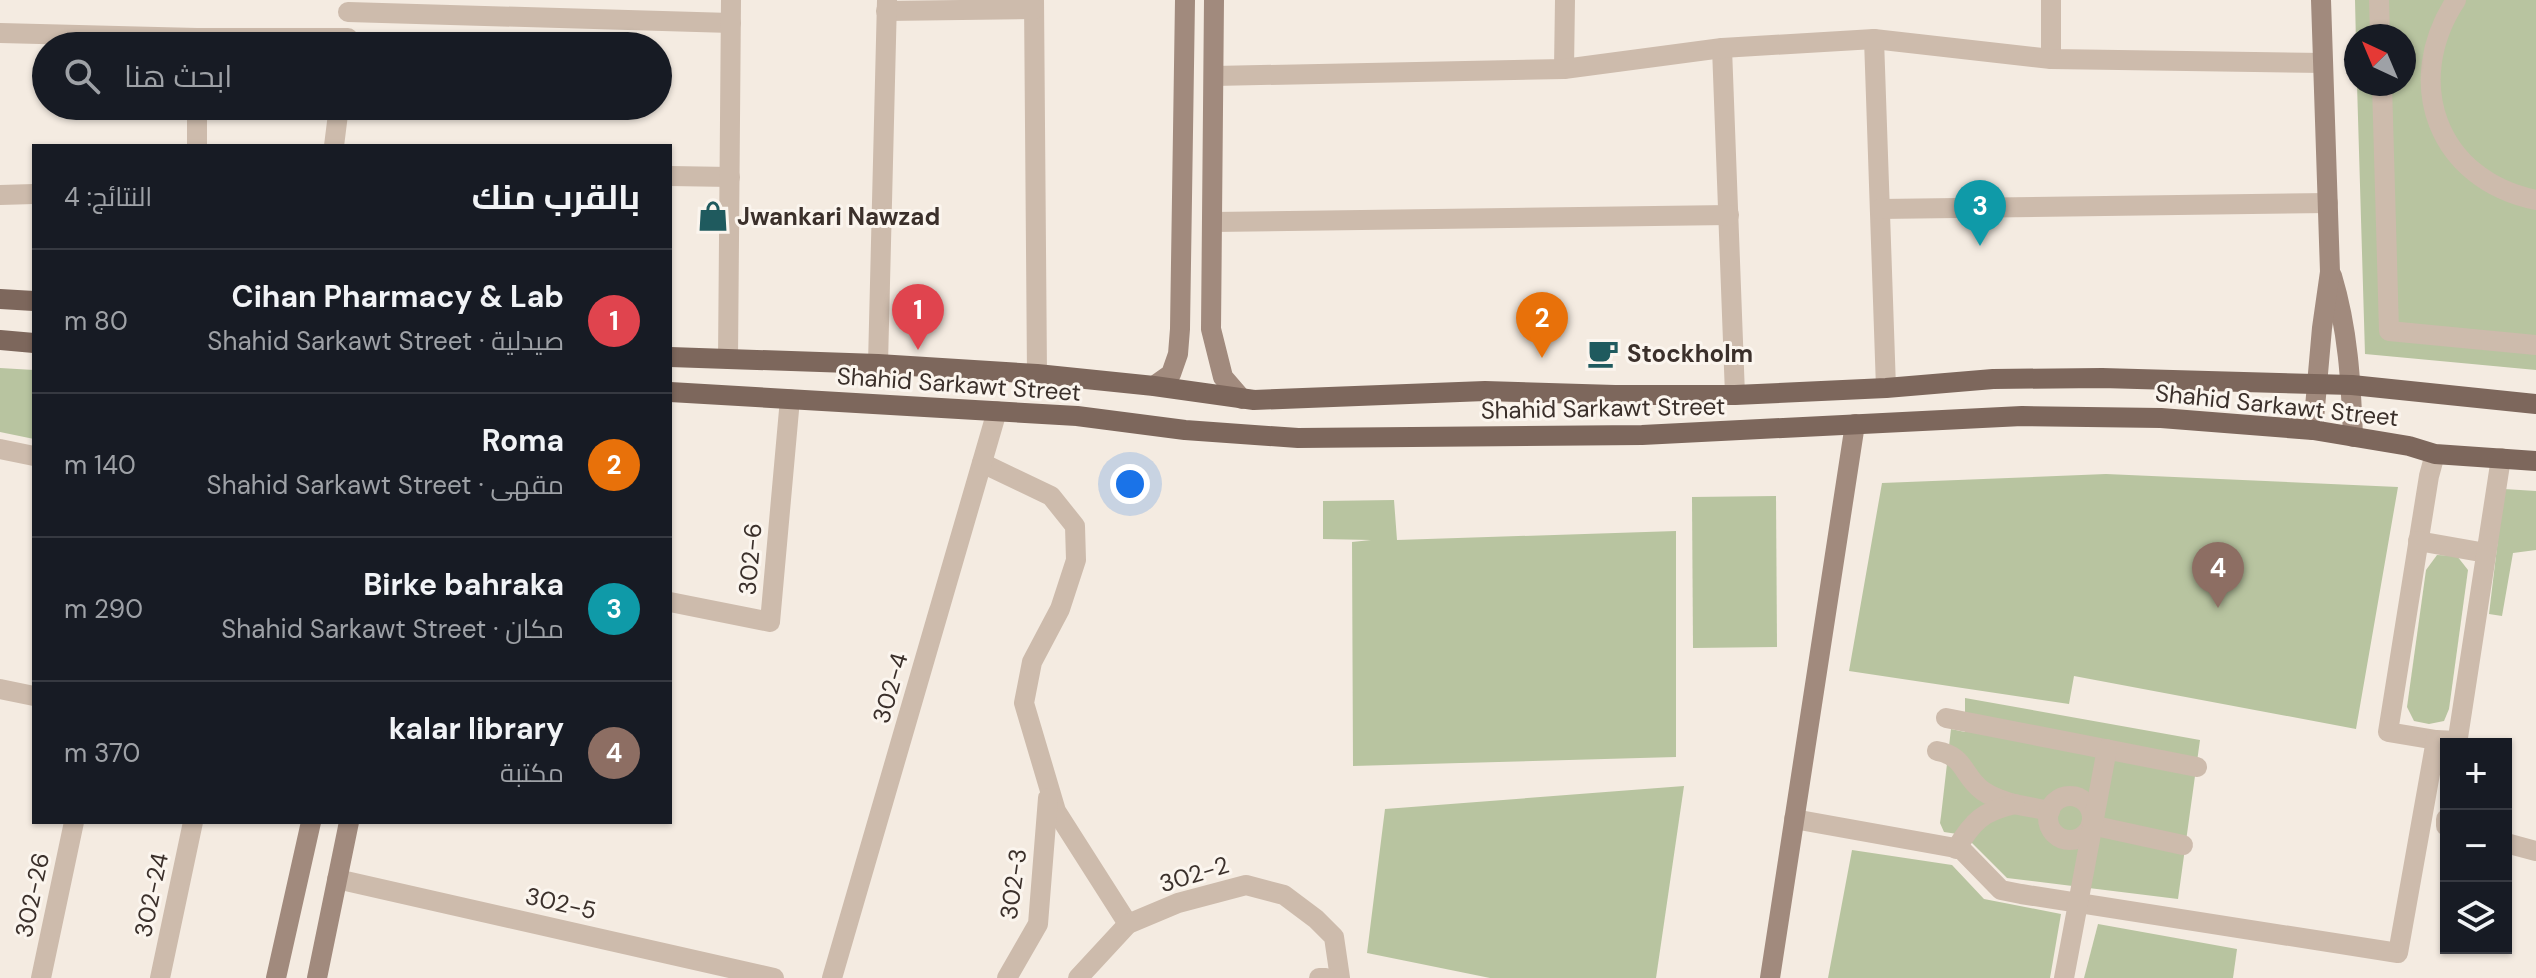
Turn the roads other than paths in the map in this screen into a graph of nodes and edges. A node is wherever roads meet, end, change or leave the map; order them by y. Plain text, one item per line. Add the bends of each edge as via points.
1 (731, 0) edge
2 (1185, 0) edge
3 (1214, 0) edge
4 (1565, 0) edge
5 (2051, 0) edge
6 (2321, 0) edge
7 (2379, 0) edge
8 (2456, 0) edge
9 (1034, 4) edge
10 (886, 5) edge
11 (348, 6) edge
12 (731, 23) junction
13 (2380, 24) edge
14 (348, 32) edge
15 (0, 33) edge
16 (32, 34) edge
17 (1874, 39) junction
18 (1722, 48) junction
19 (2051, 59) junction
20 (2323, 63) junction
21 (1564, 69) junction
22 (1214, 76) junction
23 (2382, 96) edge
24 (197, 120) edge
25 (337, 120) edge
26 (197, 144) edge
27 (334, 144) edge
28 (672, 176) edge
29 (730, 177) junction
30 (32, 194) edge
31 (0, 195) edge
32 (2536, 200) edge
33 (2328, 203) junction
34 (1880, 209) junction
35 (1729, 215) junction
36 (1213, 222) junction
37 (2330, 272) junction
38 (0, 299) edge
39 (32, 301) edge
40 (0, 311) edge
41 (1180, 329) junction
42 (1211, 329) junction
43 (0, 340) edge
44 (32, 343) edge
45 (2536, 345) edge
46 (672, 357) edge
47 (728, 359) junction
48 (878, 364) junction
49 (1037, 374) junction
50 (2316, 384) junction
51 (2352, 385) junction
52 (1154, 386) junction
53 (1886, 388) junction
54 (672, 392) edge
55 (1735, 395) junction
56 (790, 399) junction
57 (1242, 399) junction
58 (2536, 404) edge
59 (997, 411) junction
60 (1855, 424) junction
61 (2313, 430) junction
62 (2353, 437) junction
63 (0, 449) edge
64 (2435, 454) junction
65 (32, 456) edge
66 (2501, 458) junction
67 (2536, 461) edge
68 (982, 463) junction
69 (2418, 541) junction
70 (2486, 553) junction
71 (672, 602) edge
72 (0, 689) edge
73 (32, 696) edge
74 (1946, 718) dead end
75 (2458, 738) edge
76 (2436, 740) junction
77 (2440, 740) edge
78 (2107, 749) junction
79 (1937, 751) dead end
80 (2197, 767) dead end
81 (1049, 790) junction
82 (2015, 804) junction
83 (2050, 811) junction
84 (1794, 819) junction
85 (74, 824) edge
86 (193, 824) edge
87 (311, 824) edge
88 (349, 824) edge
89 (2091, 825) junction
90 (2183, 845) dead end
91 (2512, 845) edge
92 (1956, 849) junction
93 (2536, 851) edge
94 (337, 879) junction
95 (2078, 903) junction
96 (1128, 924) junction
97 (41, 978) edge
98 (160, 978) edge
99 (276, 978) edge
100 (317, 978) edge
101 (774, 978) edge
102 (832, 978) edge
103 (1007, 978) edge
104 (1078, 978) edge
105 (1319, 978) edge
106 (1326, 978) edge
107 (1340, 978) edge
108 (1770, 978) edge
109 (2064, 978) edge

1 - 12 street
2 - 41 main road
3 - 22 main road
4 - 21 street
5 - 19 street
6 - 20 main road
7 - 13 street
8 - 32 street via 2432,54 2437,119 2446,139 2475,173
9 - 10 street
9 - 49 street
10 - 48 street
11 - 12 street
11 - 14 street
12 - 29 street
15 - 16 street
17 - 18 street
17 - 19 street
17 - 34 street
18 - 21 street
18 - 35 street
19 - 20 street
20 - 33 main road
21 - 22 street
22 - 36 main road
23 - 45 street via 2389,331
24 - 26 street
25 - 27 street
28 - 29 street
29 - 47 street
30 - 31 street
33 - 34 street
33 - 37 main road
34 - 53 street
35 - 36 street
35 - 55 street
36 - 42 main road
37 - 50 main road
37 - 51 main road via 2345,326
38 - 39 main road
38 - 40 main road
41 - 42 main road
41 - 52 main road via 1171,374
42 - 57 main road via 1223,377
43 - 44 main road
46 - 47 main road, Shahid Sarkawt Street
47 - 48 main road, Shahid Sarkawt Street
48 - 49 main road, Shahid Sarkawt Street
49 - 52 main road, Shahid Sarkawt Street
50 - 51 main road, Shahid Sarkawt Street
50 - 53 main road, Shahid Sarkawt Street via 1993,379
50 - 61 main road
51 - 58 main road, Shahid Sarkawt Street
51 - 62 main road
52 - 57 main road, Shahid Sarkawt Street
53 - 55 main road, Shahid Sarkawt Street
54 - 56 main road, Shahid Sarkawt Street
55 - 57 main road, Shahid Sarkawt Street via 1485,391
56 - 59 main road, Shahid Sarkawt Street
56 - 71 street, 302-6 via 770,622
59 - 60 main road, Shahid Sarkawt Street via 1298,438 1642,435
59 - 68 street, 302-4
60 - 61 main road, Shahid Sarkawt Street via 2097,415
60 - 84 main road
61 - 62 main road, Shahid Sarkawt Street
62 - 64 main road, Shahid Sarkawt Street
63 - 65 street
64 - 66 main road, Shahid Sarkawt Street
64 - 69 street
66 - 67 main road, Shahid Sarkawt Street
66 - 70 street
68 - 81 street via 1051,496 1075,526 1076,560 1060,609 1032,662 1024,703
68 - 102 street, 302-4
69 - 70 street
69 - 76 street via 2388,732
70 - 75 street
72 - 73 street
74 - 78 street
76 - 77 street
76 - 95 street via 2398,953
78 - 80 street
78 - 89 street
79 - 82 street via 1950,753 1985,792
81 - 96 street via 1056,811
81 - 103 street, 302-3 via 1038,924
82 - 83 street
82 - 92 street via 1982,815
83 - 89 street via 2061,798 2077,797 2090,808
83 - 89 street via 2050,824 2063,839 2077,839
84 - 92 street
84 - 108 main road
85 - 97 street, 302-26
86 - 98 street, 302-24
87 - 99 main road
88 - 94 main road
89 - 90 street
89 - 95 street
91 - 93 street
92 - 95 street via 2001,890
94 - 100 main road
94 - 101 street, 302-5
95 - 109 street
96 - 104 street, 302-2
96 - 107 street, 302-2 via 1178,903 1246,885 1284,895 1316,919 1334,937
105 - 106 street

